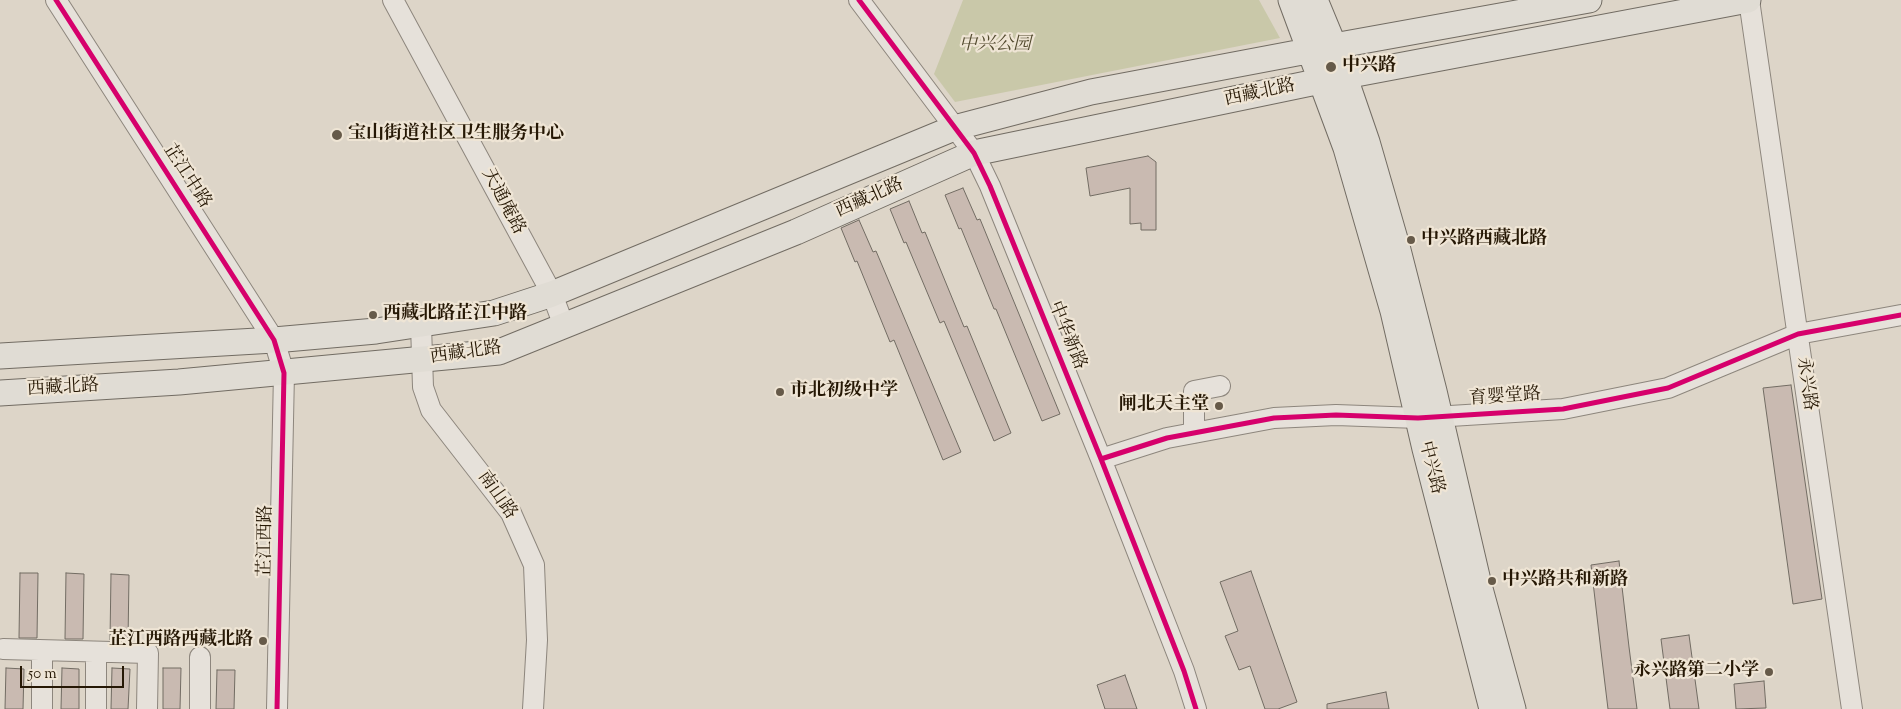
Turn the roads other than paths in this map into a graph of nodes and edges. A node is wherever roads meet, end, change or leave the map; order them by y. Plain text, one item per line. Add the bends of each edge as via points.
1 (56, 0) edge
2 (393, 0) edge
3 (859, 0) edge
4 (1291, 0) edge
5 (1315, 0) edge
6 (1589, 0) edge
7 (1749, 0) edge
8 (1322, 48) junction
9 (1333, 78) junction
10 (954, 128) junction
11 (974, 154) junction
12 (552, 294) junction
13 (1901, 315) edge
14 (421, 325) junction
15 (564, 326) junction
16 (1798, 334) junction
17 (274, 340) junction
18 (0, 356) edge
19 (424, 360) junction
20 (284, 372) junction
21 (1220, 386) dead end
22 (0, 393) edge
23 (1428, 417) junction
24 (1194, 433) junction
25 (1101, 459) junction
26 (3, 649) dead end
27 (42, 651) junction
28 (96, 652) junction
29 (200, 656) dead end
30 (42, 709) edge
31 (96, 709) edge
32 (147, 709) edge
33 (200, 709) edge
34 (277, 709) edge
35 (533, 709) edge
36 (1196, 709) edge
37 (1492, 709) edge
38 (1513, 709) edge
39 (1852, 709) edge

1 - 17 street, 芷江中路
2 - 12 street, 天通庵路
3 - 10 street, 中华新路
4 - 8 main road, 中兴路
5 - 8 main road, 中兴路
6 - 8 main road, 西藏北路
7 - 9 main road, 西藏北路
7 - 16 street, 永兴路
8 - 9 main road, 中兴路
8 - 10 main road, 西藏北路 via 1091,92
9 - 11 main road, 西藏北路
9 - 23 main road, 中兴路 via 1367,142 1397,246
10 - 11 street, 中华新路
10 - 12 main road, 西藏北路
11 - 15 main road, 西藏北路 via 796,232
11 - 25 street, 中华新路
12 - 14 main road, 西藏北路 via 494,313
12 - 15 street, 天通庵路
13 - 16 street, 育婴堂路
14 - 17 main road, 西藏北路
14 - 19 street, 南山路
15 - 19 main road, 西藏北路 via 499,352
16 - 23 street, 育婴堂路 via 1668,388 1563,409
16 - 39 street, 永兴路
17 - 18 main road, 西藏北路
17 - 20 street, 芷江中路
19 - 20 main road, 西藏北路
19 - 35 street, 南山路 via 423,387 431,410 511,513 534,565 537,640
20 - 22 main road, 西藏北路
20 - 34 street, 芷江西路
21 - 24 street via 1194,391
23 - 24 street, 育婴堂路 via 1297,416
23 - 37 main road, 中兴路
23 - 38 main road, 中兴路
24 - 25 street, 育婴堂路
25 - 36 street, 中华新路
26 - 27 street
27 - 28 street
27 - 30 street
28 - 31 street
28 - 32 street via 148,653
29 - 33 street

